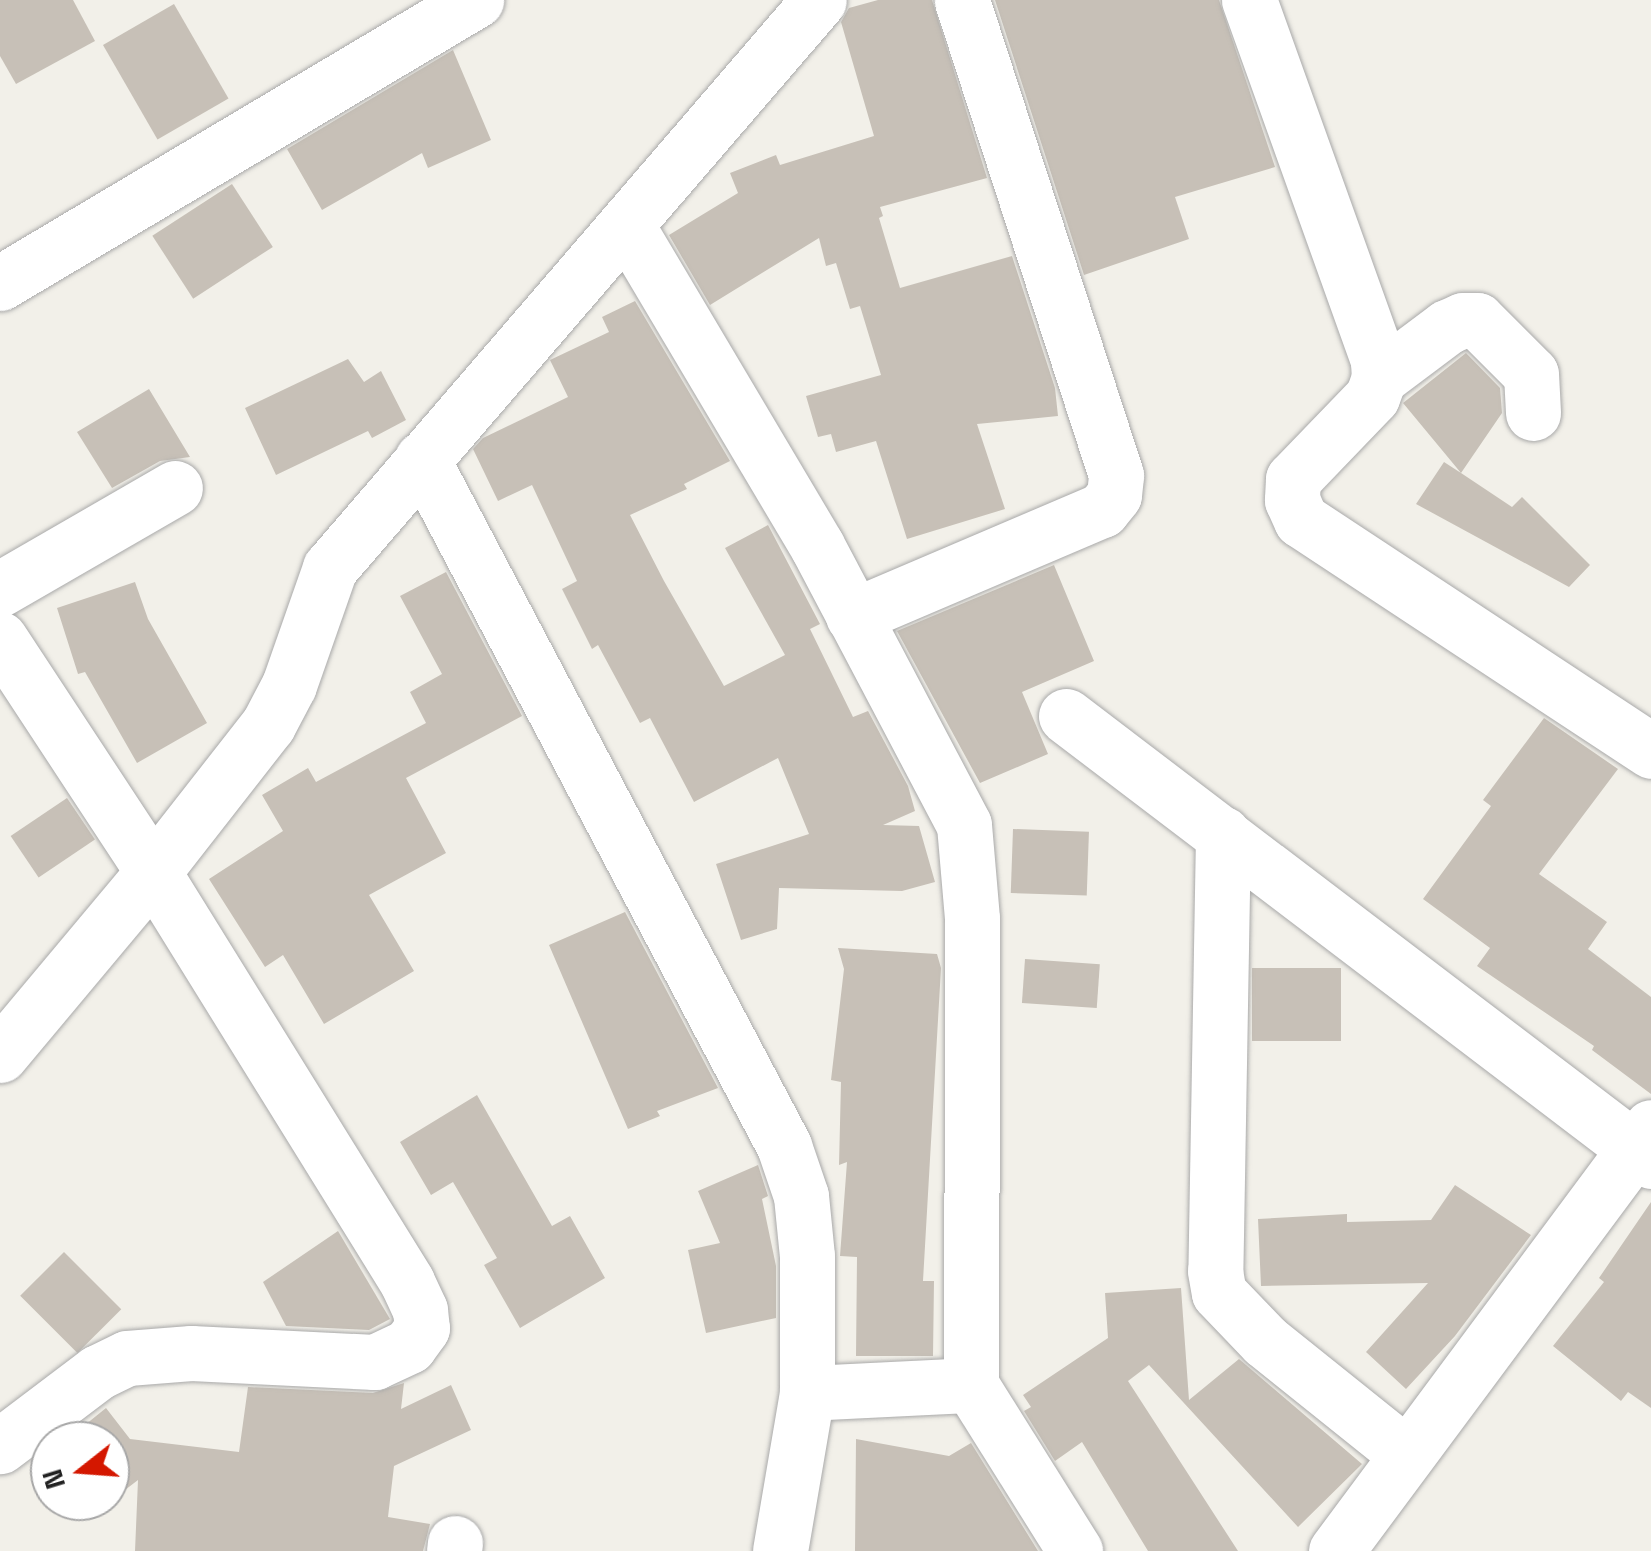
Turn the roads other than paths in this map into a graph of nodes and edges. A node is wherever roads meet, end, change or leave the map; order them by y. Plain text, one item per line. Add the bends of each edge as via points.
1 (819, 0) edge
2 (962, 0) edge
3 (1249, 0) edge
4 (442, 9) edge
5 (627, 226) junction
6 (0, 282) edge
7 (1379, 378) junction
8 (1533, 414) dead end
9 (422, 459) junction
10 (175, 488) dead end
11 (0, 588) edge
12 (852, 616) junction
13 (0, 639) edge
14 (1066, 716) dead end
15 (1651, 751) edge
16 (1223, 834) junction
17 (153, 872) junction
18 (0, 1054) edge
19 (1646, 1146) edge
20 (971, 1385) junction
21 (808, 1393) junction
22 (0, 1446) edge
23 (1406, 1454) junction
24 (780, 1551) edge
25 (1075, 1551) edge
26 (1336, 1551) edge

1 - 5 street
2 - 12 street via 1116,475 1114,496 1102,510
3 - 7 street via 1372,342
4 - 6 street
5 - 9 street
5 - 12 street
7 - 8 street via 1447,328 1478,320 1531,374
7 - 15 street via 1372,397 1293,479 1292,500 1301,520
9 - 17 street via 330,568 268,725
9 - 21 street via 784,1146 802,1196
10 - 11 street
12 - 20 street via 964,825 972,920
13 - 17 street
14 - 16 street
16 - 19 street
16 - 23 street via 1219,1293 1265,1341
17 - 18 street
17 - 22 street via 407,1282 422,1328 410,1346 374,1362 191,1352 127,1358 98,1372
19 - 23 street
20 - 21 street
20 - 25 street
21 - 24 street
23 - 26 street

